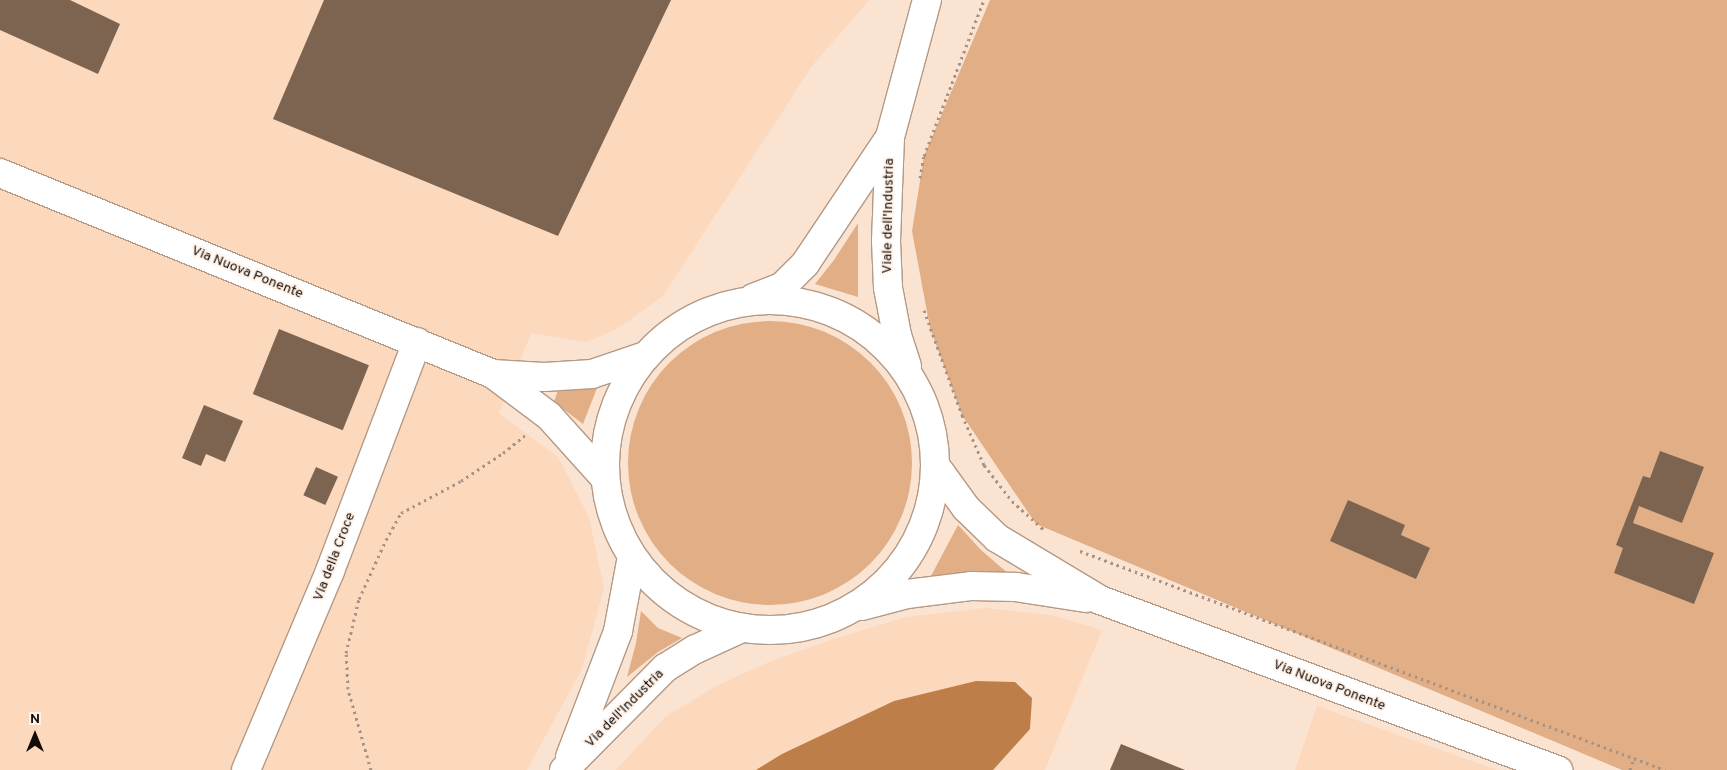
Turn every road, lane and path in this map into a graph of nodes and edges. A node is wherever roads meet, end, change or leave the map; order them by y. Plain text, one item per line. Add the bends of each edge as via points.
1 (926, 0) edge
2 (984, 0) edge
3 (890, 137) junction
4 (0, 173) edge
5 (918, 185) dead end
6 (746, 301) junction
7 (923, 305) dead end
8 (416, 342) junction
9 (645, 356) junction
10 (494, 374) junction
11 (913, 381) junction
12 (549, 416) junction
13 (935, 465) junction
14 (604, 477) junction
15 (1044, 530) dead end
16 (1075, 549) dead end
17 (632, 556) junction
18 (1100, 600) junction
19 (849, 610) junction
20 (742, 628) junction
21 (1634, 758) junction
22 (565, 769) edge
23 (246, 770) edge
24 (371, 770) edge
25 (1558, 770) edge
26 (1630, 770) edge
27 (1665, 770) edge

1 - 3 street, Viale dell'Industria
2 - 5 path via 924,156
3 - 6 street, Viale dell'Industria via 805,264 782,287
3 - 11 street, Viale dell'Industria via 886,241 888,288 897,335
4 - 8 street, Via Nuova Ponente
6 - 9 street via 708,311 674,330
6 - 11 street via 795,301 842,316 882,343
7 - 15 path via 984,465 1012,501
8 - 10 street, Via Nuova Ponente
8 - 23 street, Via della Croce via 330,571
9 - 10 street, Via Nuova Ponente via 592,374 544,377
9 - 14 street via 626,383 612,412 605,444
10 - 12 street, Via Nuova Ponente
11 - 13 street via 930,422
12 - 14 street, Via Nuova Ponente
12 - 24 path via 468,477 401,513 386,540 359,599 346,653 348,689
13 - 18 street, Via Nuova Ponente via 966,508 997,538
13 - 19 street via 927,514 912,549 894,573
14 - 17 street via 618,532
16 - 21 path
17 - 20 street via 654,582 680,603 710,619
17 - 22 street, Via dell'Industria via 618,631
18 - 19 street, Via Nuova Ponente via 1016,587 971,586 907,594
18 - 25 street, Via Nuova Ponente
19 - 20 street via 797,628
20 - 22 street, Via dell'Industria via 696,649 665,668
21 - 26 path
21 - 27 path

